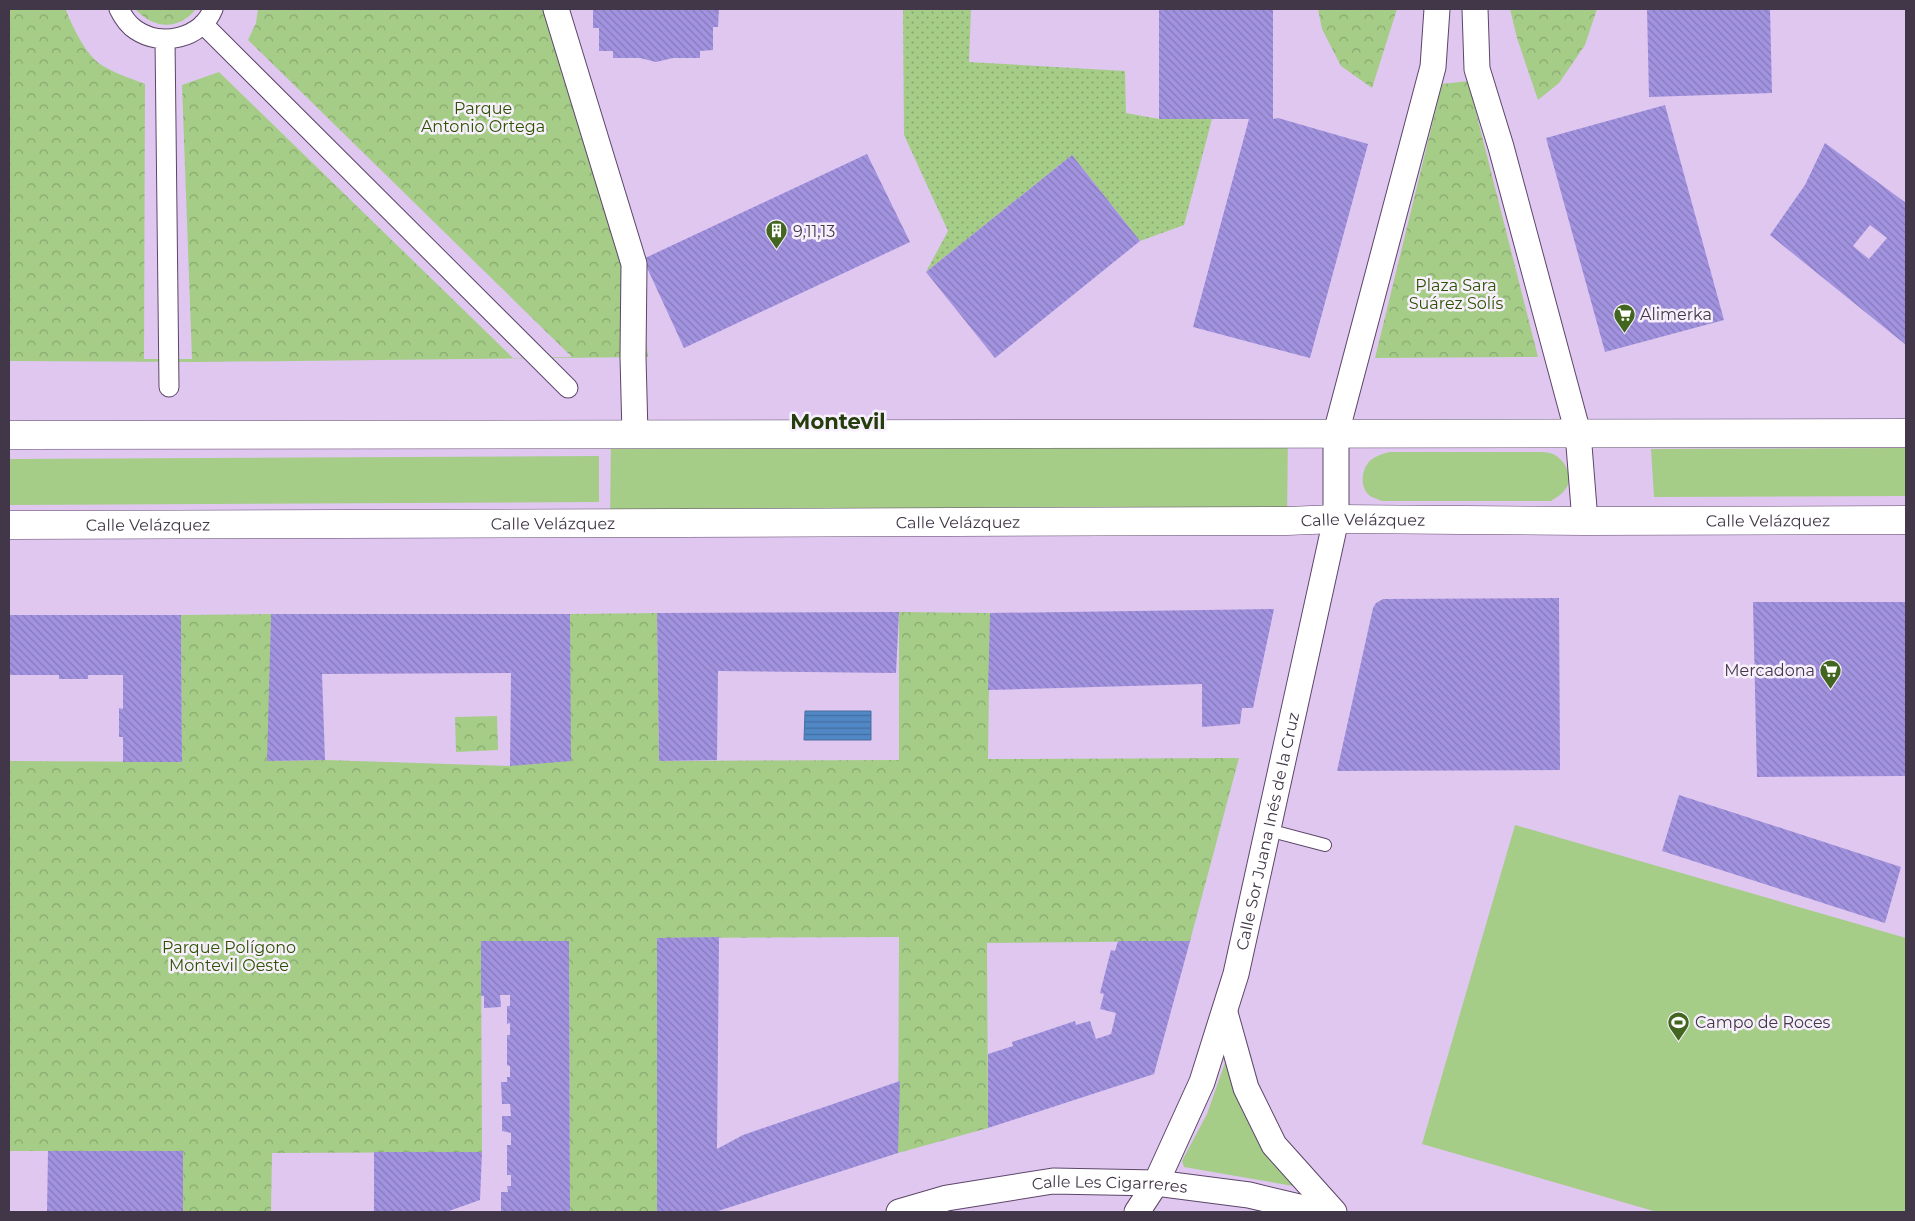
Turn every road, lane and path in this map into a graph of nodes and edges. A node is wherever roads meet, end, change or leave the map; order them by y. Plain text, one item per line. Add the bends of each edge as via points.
1 (119, 9) edge
2 (556, 9) edge
3 (1437, 9) edge
4 (1475, 9) edge
5 (208, 16) edge
6 (165, 39) junction
7 (169, 387) dead end
8 (568, 388) dead end
9 (1336, 433) junction
10 (1578, 433) junction
11 (1906, 433) edge
12 (635, 434) junction
13 (9, 435) edge
14 (1336, 519) junction
15 (1906, 520) edge
16 (1584, 521) junction
17 (9, 525) edge
18 (1268, 830) junction
19 (1325, 845) dead end
20 (1225, 1013) junction
21 (1156, 1183) junction
22 (899, 1212) edge
23 (1137, 1212) edge
24 (1320, 1212) edge
25 (1334, 1212) edge

1 - 6 street via 135,29 150,37
2 - 12 street via 634,264
3 - 9 street via 1433,67
4 - 10 street via 1478,69
5 - 6 street via 192,32 179,38
5 - 8 street
6 - 7 street
9 - 10 street
9 - 12 street
9 - 14 street, Calle Sor Juana Inés de la Cruz
10 - 11 street
10 - 16 street
12 - 13 street
14 - 16 street, Calle Velázquez
14 - 17 street, Calle Velázquez
14 - 18 street, Calle Sor Juana Inés de la Cruz
15 - 16 street, Calle Velázquez
18 - 19 lane
18 - 20 street, Calle Sor Juana Inés de la Cruz
20 - 21 street, Calle Sor Juana Inés de la Cruz via 1202,1082
20 - 25 street via 1246,1088 1274,1145
21 - 22 street, Calle Les Cigarreres via 1053,1181 947,1198
21 - 23 street, Calle Sor Juana Inés de la Cruz
21 - 24 street, Calle Les Cigarreres via 1249,1195

